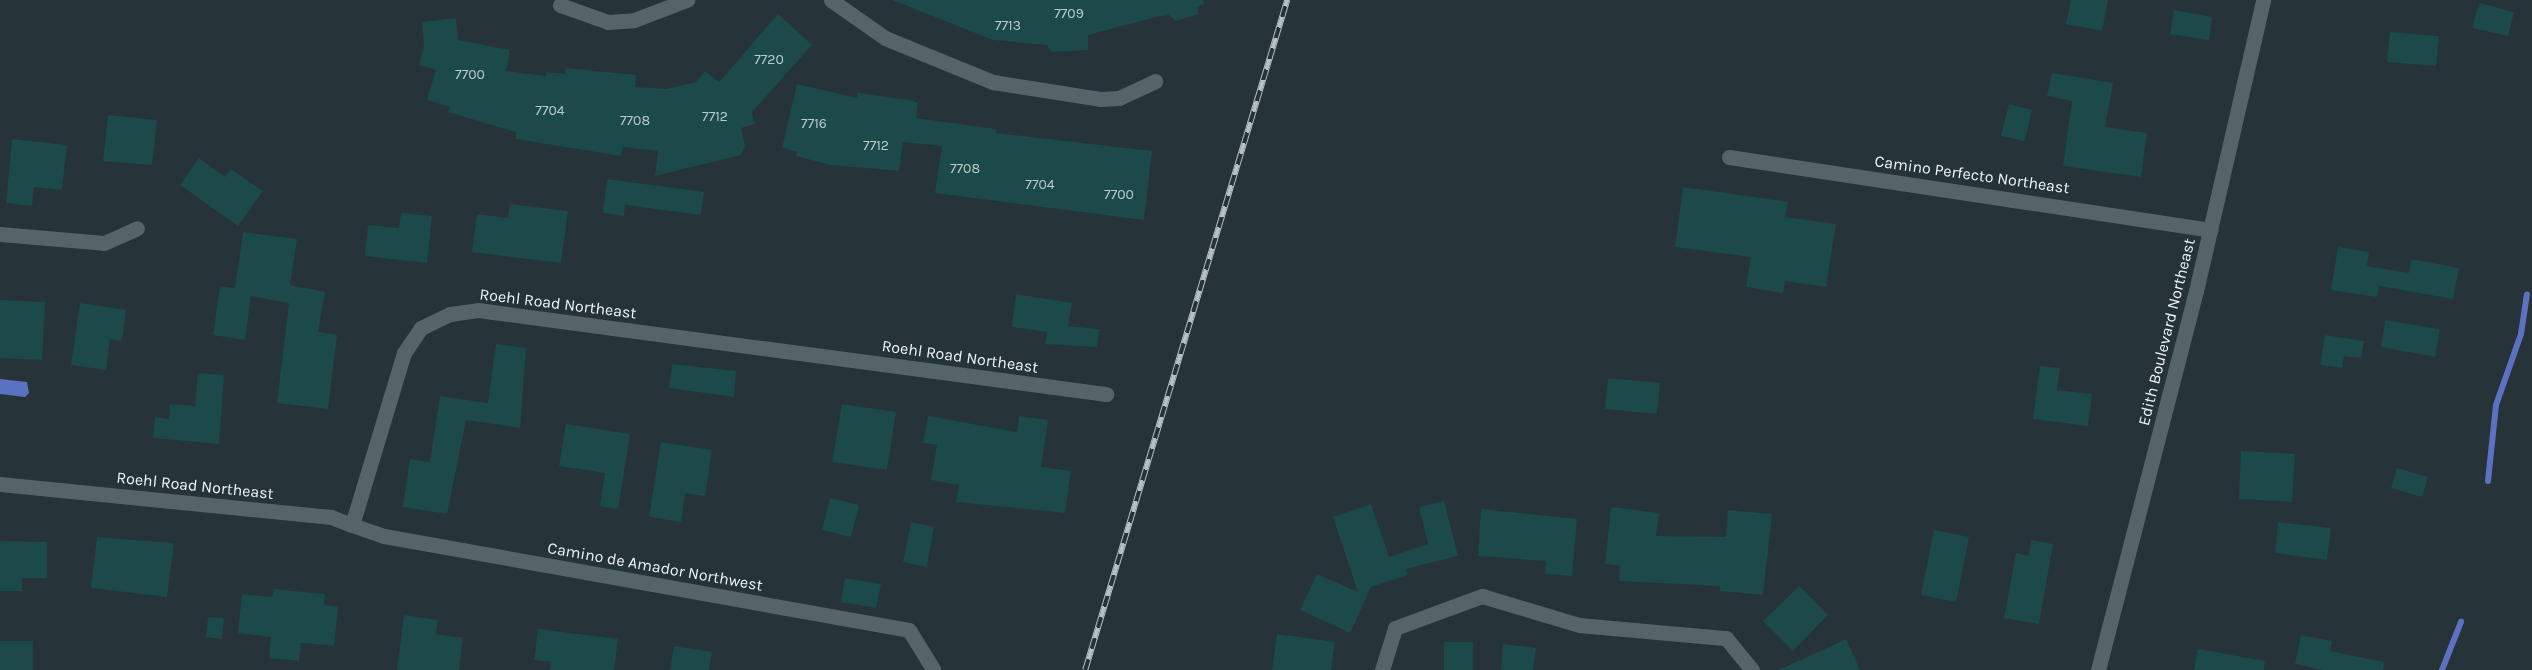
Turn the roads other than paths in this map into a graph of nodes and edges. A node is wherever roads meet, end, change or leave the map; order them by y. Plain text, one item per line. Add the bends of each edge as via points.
1 (687, 0) edge
2 (831, 0) edge
3 (2263, 0) edge
4 (560, 5) dead end
5 (1156, 81) dead end
6 (1729, 157) dead end
7 (136, 228) dead end
8 (2210, 230) junction
9 (0, 234) edge
10 (1106, 394) dead end
11 (0, 484) edge
12 (352, 525) junction
13 (933, 669) dead end
14 (1382, 670) edge
15 (1752, 670) edge
16 (2098, 670) edge

1 - 4 street via 634,20 608,22
2 - 5 street via 885,38 993,82 1100,99 1119,98
3 - 8 street, Edith Boulevard Northeast
6 - 8 street, Camino Perfecto Northeast
7 - 9 street via 104,243
8 - 16 street, Edith Boulevard Northeast
10 - 12 street, Roehl Road Northeast via 478,310 450,314 421,328 404,353
11 - 12 street, Roehl Road Northeast via 331,517
12 - 13 street, Camino de Amador Northwest via 384,536 908,630
14 - 15 street via 1395,628 1482,596 1579,625 1726,638

